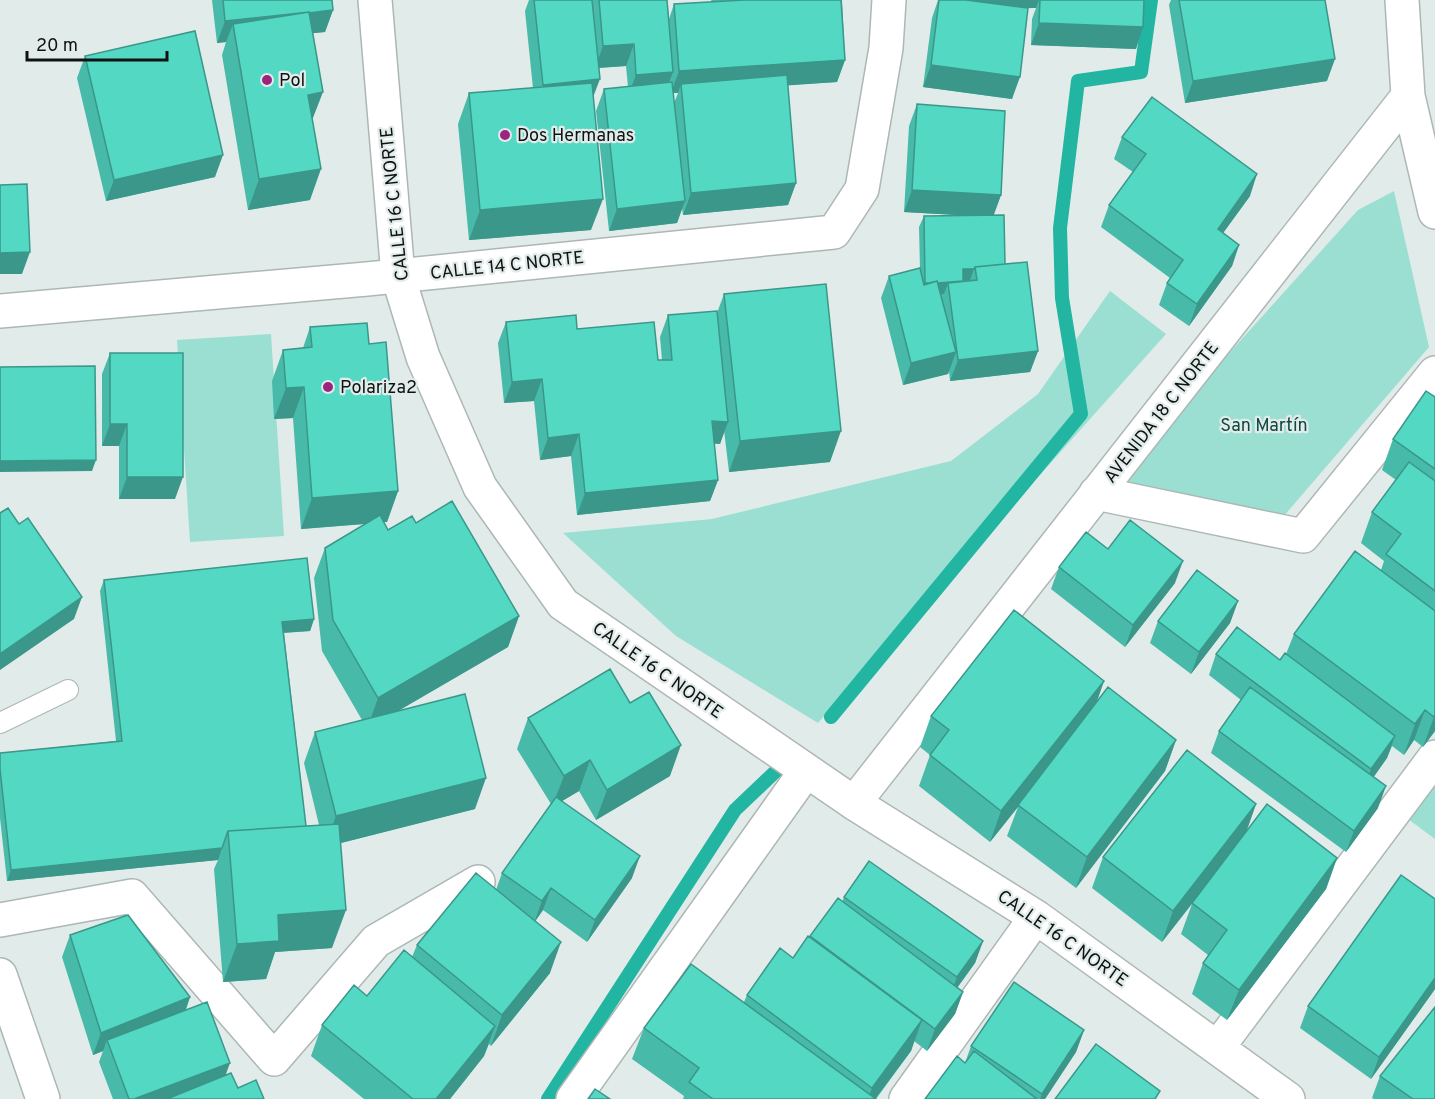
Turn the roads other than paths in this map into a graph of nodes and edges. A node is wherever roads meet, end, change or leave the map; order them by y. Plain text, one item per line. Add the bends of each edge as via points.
1 (375, 0) edge
2 (889, 0) edge
3 (1402, 0) edge
4 (1422, 101) edge
5 (1435, 212) edge
6 (398, 276) junction
7 (0, 311) edge
8 (1435, 373) edge
9 (1096, 493) junction
10 (68, 690) dead end
11 (0, 723) edge
12 (1435, 757) edge
13 (806, 771) junction
14 (854, 803) junction
15 (478, 882) edge
16 (1036, 917) junction
17 (0, 920) edge
18 (0, 975) edge
19 (1218, 1047) junction
20 (43, 1099) edge
21 (573, 1099) edge
22 (906, 1099) edge
23 (1288, 1099) edge

1 - 6 street, CALLE 16 C NORTE
2 - 6 street, CALLE 14 C NORTE via 886,48 862,189 834,232
3 - 4 street
4 - 5 street
4 - 9 street, AVENIDA 18 C NORTE
6 - 7 street, CALLE 14 C NORTE
6 - 13 street, CALLE 16 C NORTE via 423,357 480,487 563,604
8 - 9 street via 1303,536
9 - 14 street, AVENIDA 18 C NORTE
10 - 11 lane
12 - 19 street
13 - 14 street, CALLE 16 C NORTE
13 - 21 street
14 - 16 street, CALLE 16 C NORTE
15 - 17 street via 376,941 274,1059 132,896
16 - 19 street, CALLE 16 C NORTE
16 - 22 street
18 - 20 street
19 - 23 street, CALLE 16 C NORTE

